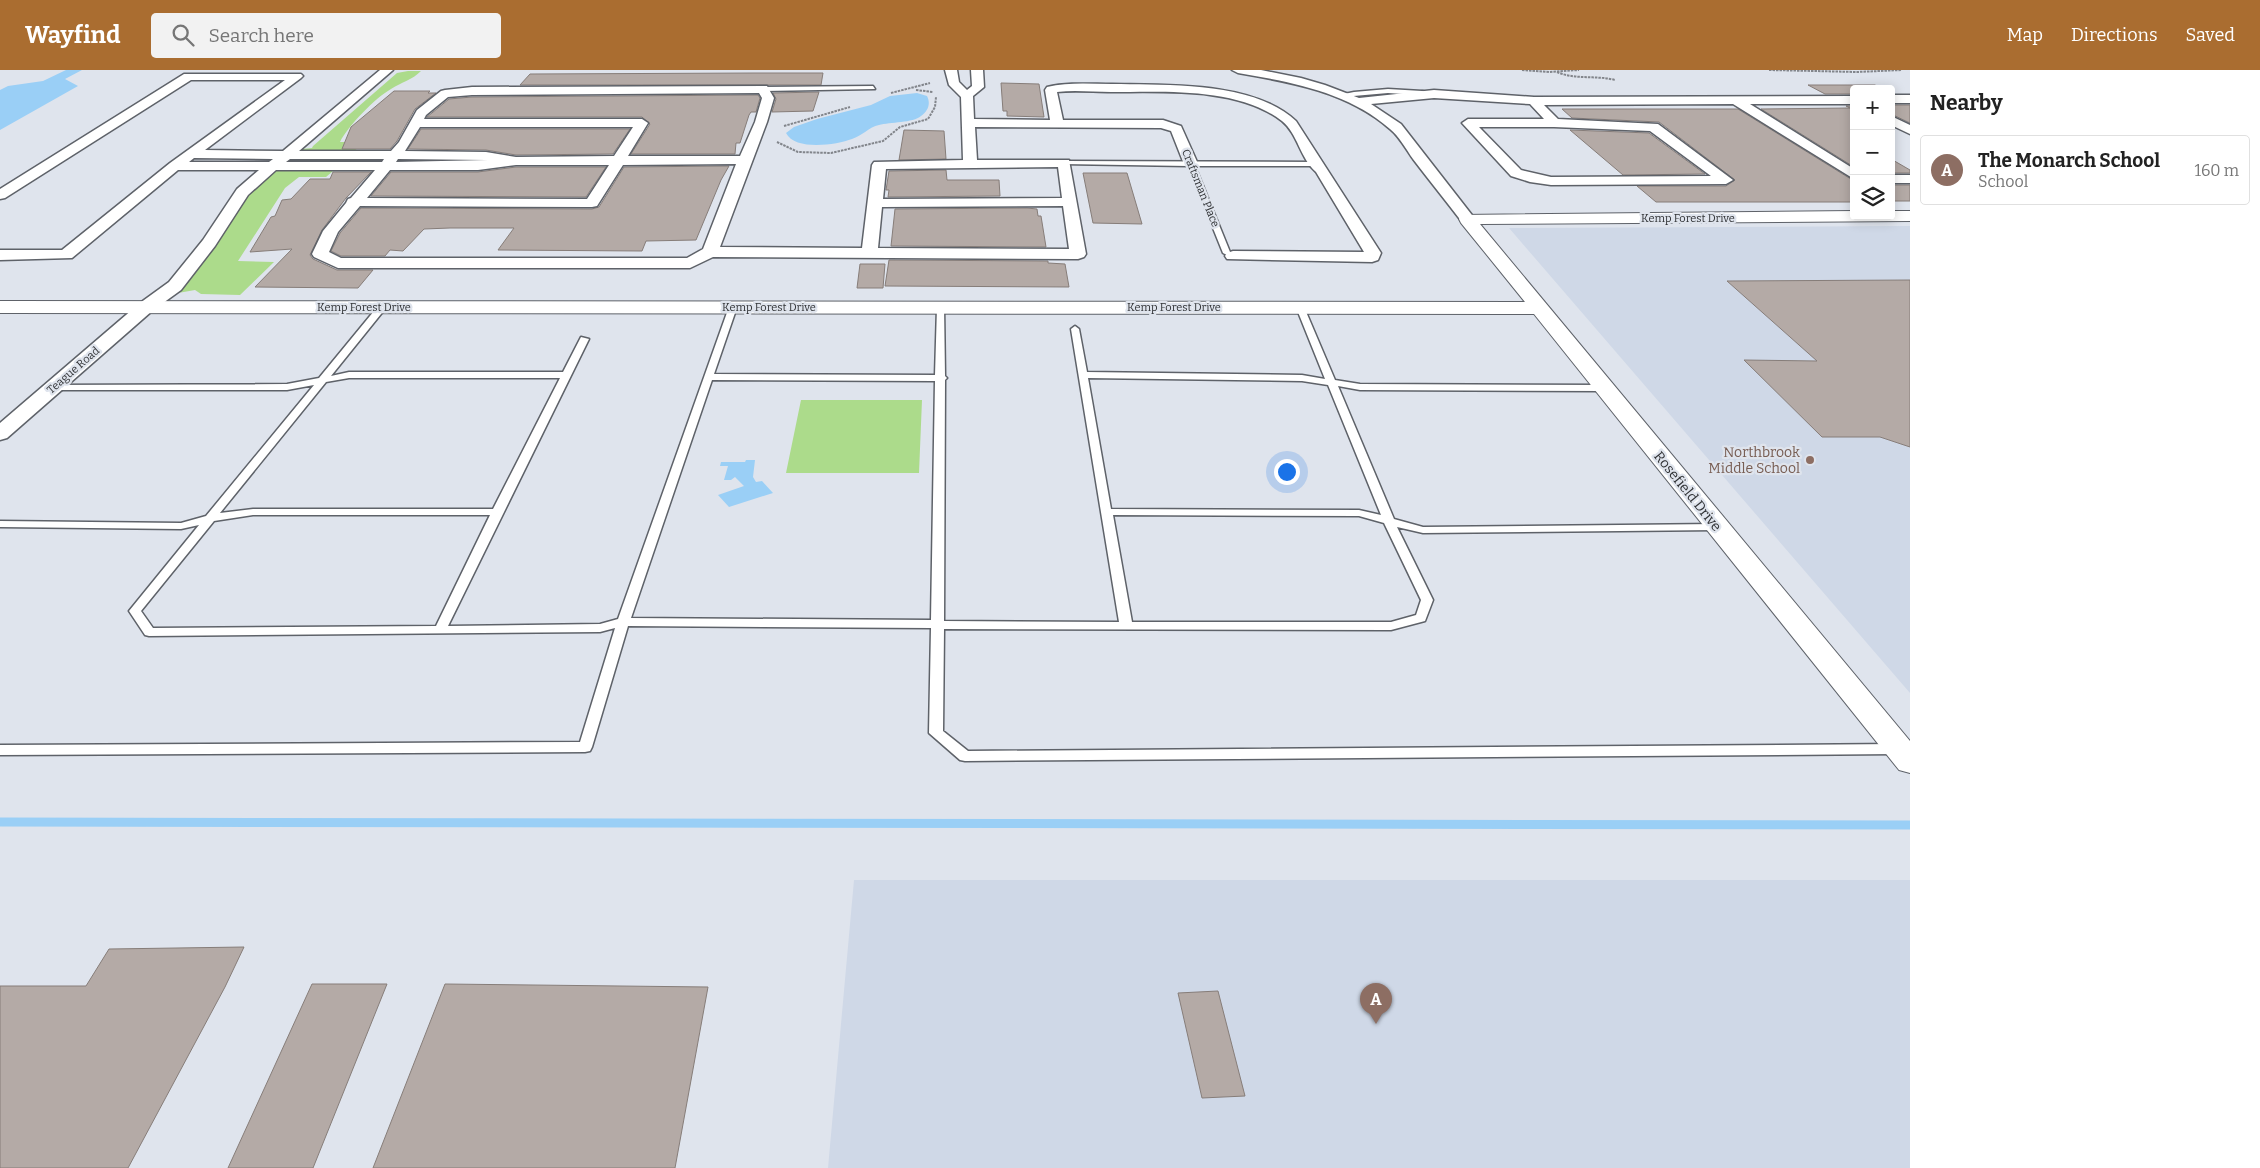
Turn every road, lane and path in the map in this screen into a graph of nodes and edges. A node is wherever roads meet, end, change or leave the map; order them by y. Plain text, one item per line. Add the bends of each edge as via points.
1 (387, 70) edge
2 (951, 70) edge
3 (978, 70) edge
4 (1238, 70) edge
5 (1522, 70) edge
6 (1579, 70) edge
7 (1768, 70) edge
8 (1902, 70) edge
9 (873, 88) dead end
10 (763, 89) junction
11 (910, 89) junction
12 (932, 89) junction
13 (888, 93) dead end
14 (1342, 94) junction
15 (1434, 94) junction
16 (967, 95) junction
17 (1895, 99) edge
18 (1910, 99) edge
19 (1734, 100) junction
20 (1850, 100) edge
21 (1534, 101) junction
22 (1359, 102) junction
23 (853, 106) dead end
24 (1895, 122) edge
25 (416, 123) junction
26 (969, 123) junction
27 (1058, 123) junction
28 (1554, 123) junction
29 (779, 128) dead end
30 (1910, 130) edge
31 (774, 137) dead end
32 (192, 154) junction
33 (286, 154) junction
34 (391, 160) junction
35 (745, 160) junction
36 (618, 161) junction
37 (1064, 163) junction
38 (970, 164) junction
39 (1191, 164) junction
40 (1315, 164) junction
41 (175, 166) junction
42 (272, 166) junction
43 (1850, 172) edge
44 (1895, 179) edge
45 (1910, 179) edge
46 (0, 195) edge
47 (353, 202) junction
48 (1070, 202) junction
49 (875, 203) junction
50 (1910, 216) edge
51 (1467, 219) junction
52 (710, 252) junction
53 (869, 253) junction
54 (0, 255) edge
55 (1233, 256) joint
56 (382, 306) junction
57 (0, 307) edge
58 (146, 307) junction
59 (733, 307) junction
60 (941, 307) junction
61 (1300, 308) junction
62 (1539, 308) junction
63 (1075, 329) dead end
64 (584, 338) dead end
65 (567, 375) junction
66 (1084, 375) junction
67 (708, 377) junction
68 (942, 378) junction
69 (320, 380) junction
70 (1332, 383) junction
71 (54, 387) junction
72 (1604, 388) junction
73 (0, 434) edge
74 (497, 512) junction
75 (1107, 512) junction
76 (212, 518) junction
77 (1390, 523) junction
78 (0, 524) edge
79 (1717, 528) junction
80 (623, 622) junction
81 (938, 625) junction
82 (1126, 626) junction
83 (440, 630) junction
84 (0, 750) edge
85 (1904, 756) edge

1 - 33 street, Teague Road
2 - 16 street via 955,88
3 - 16 street via 978,87
4 - 14 street via 1276,75
5 - 6 path
7 - 8 path
9 - 10 lane
10 - 25 street via 472,91 445,94 421,113
10 - 35 street via 768,98
11 - 12 path
11 - 12 path via 930,83
11 - 13 path
12 - 31 path via 937,100 928,119 900,128 878,143 831,153 811,153 791,150
14 - 15 lane via 1385,90
14 - 22 street
15 - 21 street
15 - 22 street
16 - 26 street
17 - 18 street
19 - 20 street
19 - 21 street
19 - 43 street
21 - 28 street
22 - 51 street via 1396,127
23 - 29 path
24 - 30 street
25 - 34 street via 405,144
25 - 36 street via 642,123
26 - 27 street
26 - 38 street
27 - 39 street, Craftsman Place via 1163,124 1176,129
27 - 40 street via 1051,90 1059,88 1200,91 1242,99 1278,113 1293,126
28 - 28 street via 1653,127 1726,180 1551,181 1530,178 1516,172 1468,123
32 - 33 street
32 - 41 street
32 - 46 street via 297,76 188,76
33 - 34 street
33 - 42 street, Teague Road
34 - 36 street via 478,166 516,161
34 - 42 street
34 - 47 street
35 - 36 street
35 - 52 street
36 - 47 street via 592,204
37 - 38 street
37 - 39 lane
37 - 48 street
38 - 49 street via 879,165
39 - 40 lane
39 - 55 lane, Craftsman Place via 1227,253
40 - 55 street via 1373,253 1372,257
41 - 42 street
41 - 54 street via 66,255
42 - 58 street, Teague Road via 242,192 209,242 174,286
44 - 45 street
47 - 52 street via 331,231 320,254 338,263 690,263
48 - 49 street
48 - 53 street via 1078,254
49 - 53 street
50 - 51 street, Kemp Forest Drive
51 - 62 street, Rosefield Drive
52 - 53 street
56 - 58 street, Kemp Forest Drive
56 - 59 street, Kemp Forest Drive
56 - 69 lane
57 - 58 street, Kemp Forest Drive
58 - 71 street, Teague Road
59 - 60 street, Kemp Forest Drive
59 - 67 lane
60 - 61 street, Kemp Forest Drive
60 - 68 lane
61 - 62 street, Kemp Forest Drive
61 - 70 lane
62 - 72 street, Rosefield Drive
63 - 66 lane
64 - 65 lane
65 - 69 lane via 349,375
65 - 74 lane
66 - 70 lane via 1302,378
66 - 75 lane
67 - 68 lane
67 - 80 lane
68 - 81 lane
69 - 71 lane via 287,387
69 - 76 lane
70 - 72 lane via 1360,387
70 - 77 lane
71 - 73 street, Teague Road
72 - 79 street, Rosefield Drive
74 - 76 lane via 253,512
74 - 83 lane
75 - 77 lane via 1359,513
75 - 82 lane
76 - 78 lane via 181,526
76 - 83 lane via 135,611 150,632
77 - 79 lane via 1423,530
77 - 82 lane via 1426,600 1421,618 1391,626
79 - 85 street, Rosefield Drive
80 - 81 lane
80 - 83 lane via 600,628
80 - 84 lane via 584,747
81 - 82 lane
81 - 85 lane via 936,732 964,756

